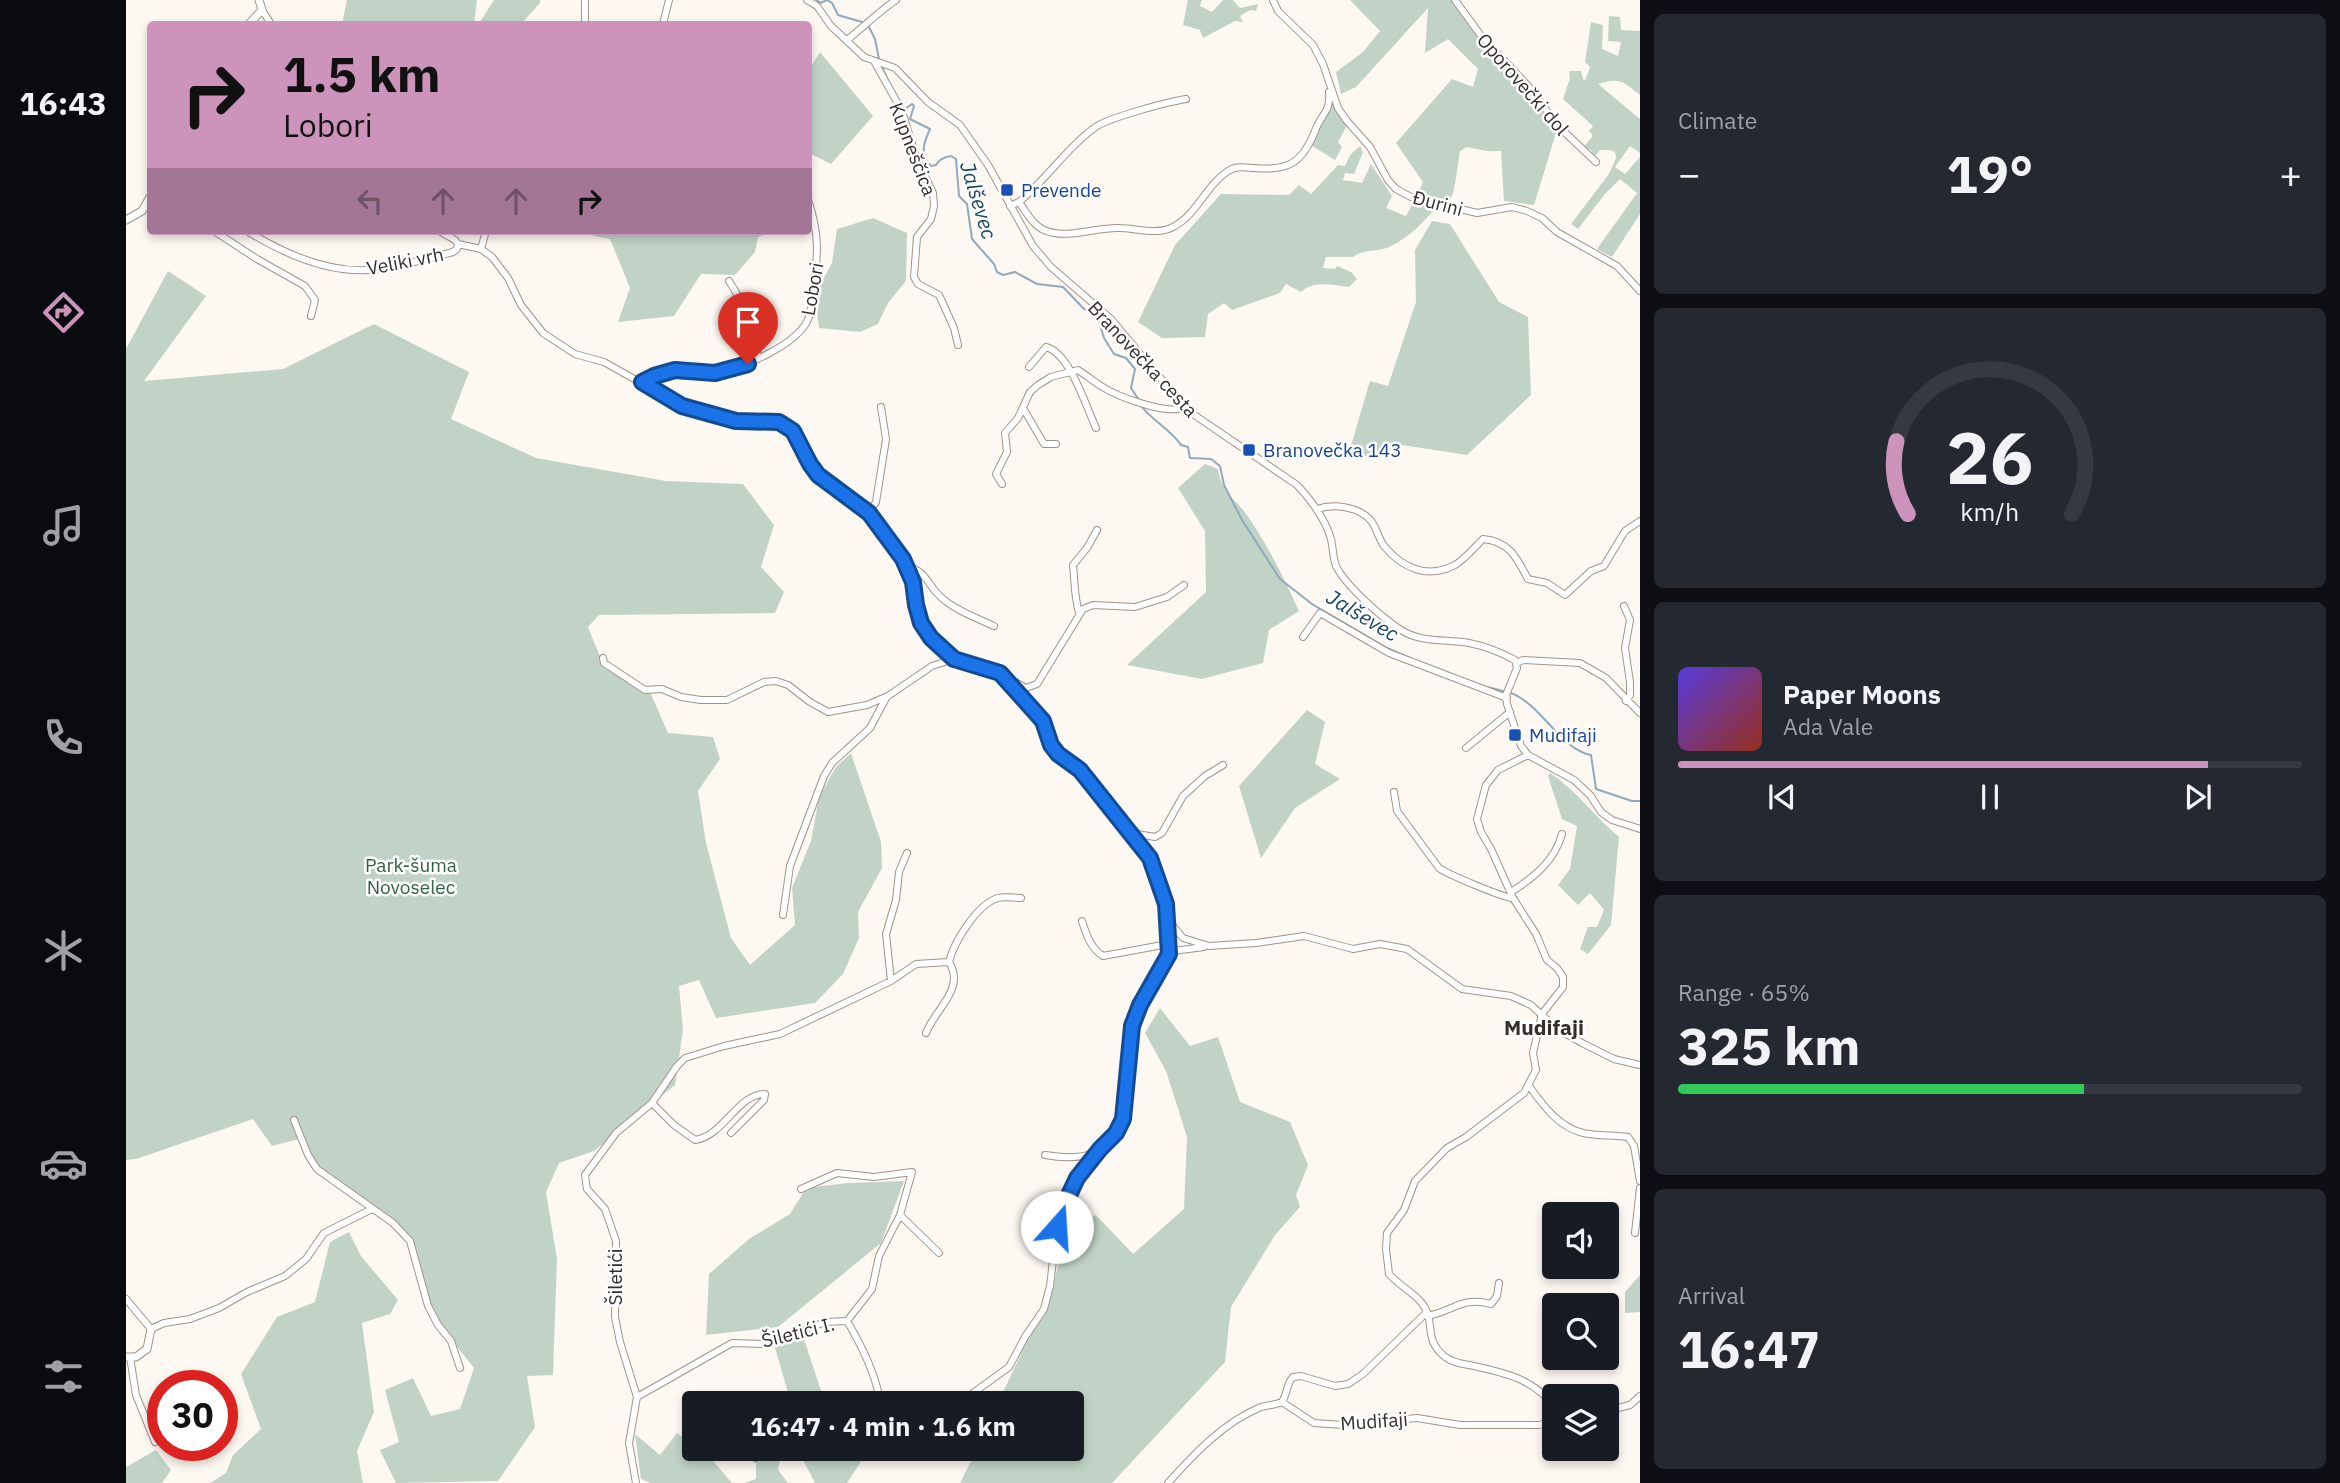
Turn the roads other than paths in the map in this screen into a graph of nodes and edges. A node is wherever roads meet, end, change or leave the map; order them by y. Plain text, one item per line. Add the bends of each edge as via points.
1 (259, 0) edge
2 (585, 0) edge
3 (669, 0) edge
4 (807, 0) edge
5 (896, 0) edge
6 (1273, 0) edge
7 (1455, 0) edge
8 (262, 9) junction
9 (252, 21) edge
10 (269, 21) edge
11 (585, 21) edge
12 (664, 21) edge
13 (847, 40) junction
14 (1322, 61) junction
15 (877, 62) junction
16 (1186, 99) dead end
17 (1596, 162) dead end
18 (1019, 202) junction
19 (147, 204) edge
20 (1010, 206) junction
21 (812, 212) edge
22 (126, 220) edge
23 (220, 235) edge
24 (253, 235) edge
25 (446, 235) edge
26 (485, 235) edge
27 (458, 244) junction
28 (481, 249) junction
29 (729, 281) dead end
30 (1640, 291) edge
31 (312, 316) dead end
32 (958, 345) dead end
33 (757, 357) junction
34 (1029, 367) dead end
35 (1070, 371) junction
36 (642, 382) junction
37 (881, 407) dead end
38 (1184, 407) junction
39 (1023, 408) junction
40 (1096, 428) dead end
41 (1056, 444) dead end
42 (1002, 484) dead end
43 (1317, 509) junction
44 (869, 513) junction
45 (1640, 521) edge
46 (1097, 530) dead end
47 (906, 565) junction
48 (1184, 585) dead end
49 (1624, 606) dead end
50 (1079, 613) junction
51 (994, 626) dead end
52 (1303, 637) dead end
53 (603, 658) dead end
54 (954, 659) junction
55 (1517, 663) junction
56 (1000, 673) junction
57 (1507, 694) junction
58 (888, 696) junction
59 (1626, 701) junction
60 (1510, 712) junction
61 (1640, 713) edge
62 (1466, 748) dead end
63 (1528, 755) junction
64 (1223, 765) dead end
65 (1394, 792) dead end
66 (1640, 829) edge
67 (1131, 833) junction
68 (1562, 834) dead end
69 (907, 853) dead end
70 (1512, 895) junction
71 (1021, 898) dead end
72 (1166, 904) junction
73 (783, 915) dead end
74 (1082, 921) dead end
75 (1168, 944) junction
76 (1209, 946) junction
77 (1169, 954) junction
78 (949, 962) junction
79 (891, 981) junction
80 (1542, 1014) junction
81 (926, 1033) dead end
82 (1640, 1065) edge
83 (1529, 1086) junction
84 (652, 1103) junction
85 (294, 1120) dead end
86 (731, 1133) dead end
87 (1100, 1149) junction
88 (1045, 1155) dead end
89 (1640, 1181) edge
90 (1640, 1188) edge
91 (801, 1189) dead end
92 (372, 1209) junction
93 (900, 1215) junction
94 (1635, 1233) dead end
95 (939, 1253) dead end
96 (1499, 1283) dead end
97 (126, 1299) edge
98 (1427, 1314) junction
99 (847, 1321) junction
100 (151, 1329) junction
101 (128, 1357) edge
102 (460, 1368) dead end
103 (877, 1391) edge
104 (976, 1391) edge
105 (1542, 1392) edge
106 (1640, 1396) edge
107 (637, 1397) junction
108 (1282, 1402) junction
109 (1619, 1407) edge
110 (147, 1423) edge
111 (1542, 1423) edge
112 (636, 1483) edge
113 (1168, 1483) edge

1 - 8 street
2 - 11 street
3 - 12 street
4 - 13 street, Branovečka cesta
5 - 13 street
6 - 14 street, Đurini
7 - 17 street, Oporovečki dol via 1557,125
8 - 9 street
8 - 10 street
13 - 15 street, Branovečka cesta via 864,57
14 - 18 street via 1330,104 1302,156 1281,167 1238,166 1228,171 1195,210 1169,229 1056,233 1036,224
14 - 30 street, Đurini via 1338,108 1396,189 1477,213 1512,207 1527,211 1617,266
15 - 20 street, Branovečka cesta via 895,68 928,102 960,125
15 - 32 street, Kupneščica via 902,111 933,193 931,219 917,237 914,277 939,295
16 - 18 street via 1099,125
18 - 20 street
19 - 22 street
20 - 38 street, Branovečka cesta via 1051,268 1111,318
21 - 33 street, Lobori via 819,248 809,317 783,346
23 - 31 street via 305,286 315,300
24 - 27 street, Veliki vrh via 309,262 363,271 453,252
25 - 27 street
26 - 28 street
27 - 28 street, Veliki vrh
28 - 36 street via 492,257 543,332 575,354 604,362
29 - 33 street via 750,315 758,338
33 - 36 street, Lobori via 715,373 675,370
34 - 35 street via 1046,347 1057,353
35 - 38 street via 1078,370 1130,400 1174,410
35 - 39 street via 1038,385
35 - 40 street
36 - 44 street via 682,406 736,421 764,420 789,427 818,475
37 - 44 street via 886,439 876,502
38 - 43 street, Branovečka cesta via 1297,485
39 - 41 street via 1044,444
39 - 42 street via 1005,433 1007,452 996,474
43 - 45 street via 1351,508 1362,514 1400,563 1432,573 1457,564 1483,539 1494,540 1515,553 1528,579 1547,583 1565,595 1591,571 1604,566 1625,531
43 - 55 street, Branovečka cesta via 1328,529 1340,573 1401,630 1415,637 1485,646
44 - 47 street
46 - 50 street via 1073,565
47 - 51 street via 921,571 946,601
47 - 54 street via 921,623 941,650
48 - 50 street via 1167,597 1135,607 1093,605
49 - 59 street via 1630,620 1625,648 1630,695
50 - 56 street via 1037,684 1026,688
52 - 57 street via 1320,613 1389,653
53 - 58 street via 645,690 662,689 701,700 727,700 776,681 828,712
54 - 56 street
54 - 58 street via 922,672
55 - 57 street
55 - 59 street via 1580,663 1606,678
56 - 67 street via 1043,721 1058,754 1080,770
57 - 60 street
58 - 73 street via 870,728 824,776 790,866
59 - 61 street
60 - 62 street
60 - 63 street
63 - 66 street via 1574,780 1612,820
63 - 70 street via 1498,770 1486,785 1478,819
64 - 67 street via 1183,796 1162,833 1155,837
65 - 70 street via 1397,811 1439,868 1493,893
67 - 72 street via 1150,858
68 - 70 street via 1554,855
69 - 79 street via 886,934
70 - 80 street via 1547,960 1563,977 1563,988
71 - 78 street via 998,898 979,912 957,939
72 - 75 street
72 - 76 street via 1178,933
74 - 75 street via 1087,937 1103,956
75 - 77 street
76 - 77 street
76 - 80 street via 1304,936 1353,949 1393,945 1414,953 1462,989 1511,996
77 - 87 street via 1132,1026 1123,1118
78 - 79 street, Šiletići via 916,964
78 - 81 street via 956,976 953,987
79 - 84 street, Šiletići via 780,1034 685,1058
80 - 82 street via 1545,1021 1602,1054
80 - 83 street via 1533,1053 1536,1070
83 - 89 street via 1566,1126 1584,1133 1628,1137
83 - 98 street via 1429,1165 1415,1181 1404,1210 1388,1233 1389,1274 1417,1298
84 - 86 street via 695,1140 722,1125 750,1099 765,1094
84 - 107 street, Šiletići via 616,1133 585,1182 605,1209 616,1241 615,1317
85 - 92 street via 317,1170
87 - 88 street via 1069,1159
87 - 104 street via 1077,1178 1062,1210 1044,1309 1009,1367
90 - 94 street
91 - 93 street, Šiletići I. via 837,1173 874,1178 912,1172
92 - 100 street via 324,1233 291,1273 190,1320
92 - 102 street via 413,1245 428,1306 451,1341
93 - 95 street
93 - 99 street, Šiletići I. via 879,1256 873,1289
96 - 98 street, Mudifaji via 1491,1304 1468,1300 1439,1314
97 - 100 street
98 - 105 street via 1431,1336 1444,1356 1510,1374
98 - 108 street, Mudifaji via 1348,1384 1293,1377
99 - 103 street, Šiletići I. via 865,1352
99 - 107 street, Šiletići I. via 825,1322 767,1344 732,1343
100 - 101 street via 147,1349
101 - 110 street
106 - 109 street
107 - 112 street, Šiletići via 629,1443
108 - 111 street, Mudifaji via 1314,1423 1324,1424 1417,1418 1460,1425
108 - 113 street via 1264,1406 1210,1439

